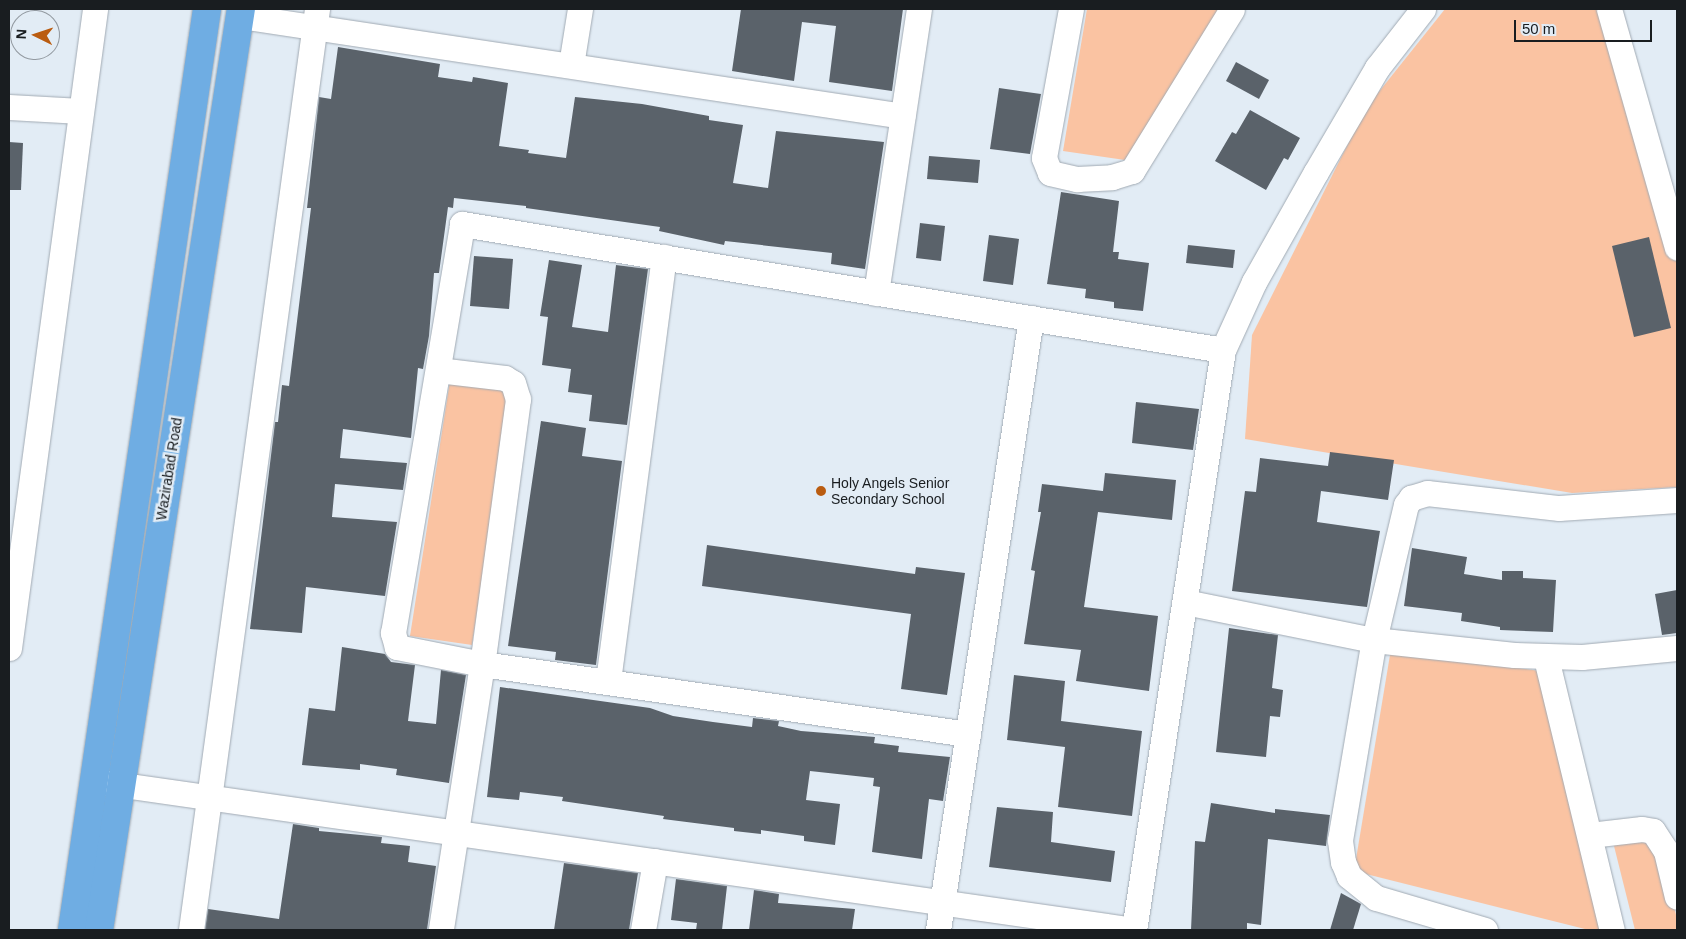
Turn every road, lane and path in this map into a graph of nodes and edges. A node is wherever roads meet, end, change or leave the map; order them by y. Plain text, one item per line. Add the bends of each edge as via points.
1 (95, 9) edge
2 (208, 9) edge
3 (580, 9) edge
4 (919, 9) edge
5 (1071, 9) edge
6 (1232, 9) edge
7 (1423, 9) edge
8 (1609, 9) edge
9 (240, 12) edge
10 (316, 18) edge
11 (571, 65) junction
12 (9, 107) edge
13 (81, 111) junction
14 (903, 116) junction
15 (1677, 241) edge
16 (664, 257) junction
17 (876, 292) junction
18 (1031, 318) junction
19 (1223, 350) junction
20 (438, 370) junction
21 (1677, 500) edge
22 (15, 532) edge
23 (1185, 602) junction
24 (1374, 640) junction
25 (9, 648) edge
26 (1677, 648) edge
27 (1546, 658) junction
28 (482, 664) junction
29 (608, 681) junction
30 (968, 734) junction
31 (94, 781) junction
32 (122, 783) junction
33 (209, 796) junction
34 (456, 832) junction
35 (1590, 835) junction
36 (655, 861) junction
37 (1677, 897) edge
38 (942, 902) junction
39 (72, 930) edge
40 (100, 930) edge
41 (191, 930) edge
42 (441, 930) edge
43 (643, 930) edge
44 (938, 930) edge
45 (1134, 930) edge
46 (1484, 930) edge
47 (1612, 930) edge

1 - 13 street
2 - 31 highway, Wazirabad Road
3 - 11 street
4 - 14 street
5 - 6 street via 1044,158 1050,173 1077,179 1112,177 1132,171
7 - 19 street via 1377,68 1316,172 1254,282
8 - 15 street
9 - 10 street
9 - 32 highway, Wazirabad Road
10 - 11 street
10 - 33 street
11 - 14 street
12 - 13 street
13 - 22 street
14 - 17 street
16 - 17 street
16 - 20 street via 462,224
16 - 29 street
17 - 18 street
18 - 19 street
18 - 30 street
19 - 23 street
20 - 28 street via 505,378 513,383 517,394
20 - 28 street via 393,640 404,650
21 - 24 street via 1559,508 1418,494 1406,505
22 - 25 street
23 - 24 street
23 - 45 street
24 - 27 street
24 - 46 street via 1340,840 1343,862 1349,876 1376,898
26 - 27 street
27 - 35 street
28 - 29 street
28 - 34 street
29 - 30 street
30 - 38 street
31 - 32 street
31 - 39 highway, Wazirabad Road
32 - 33 street
32 - 40 highway, Wazirabad Road
33 - 34 street
33 - 41 street
34 - 36 street
34 - 42 street
35 - 37 street via 1642,829 1653,831 1666,851
35 - 47 street
36 - 38 street
36 - 43 street
38 - 44 street
38 - 45 street

